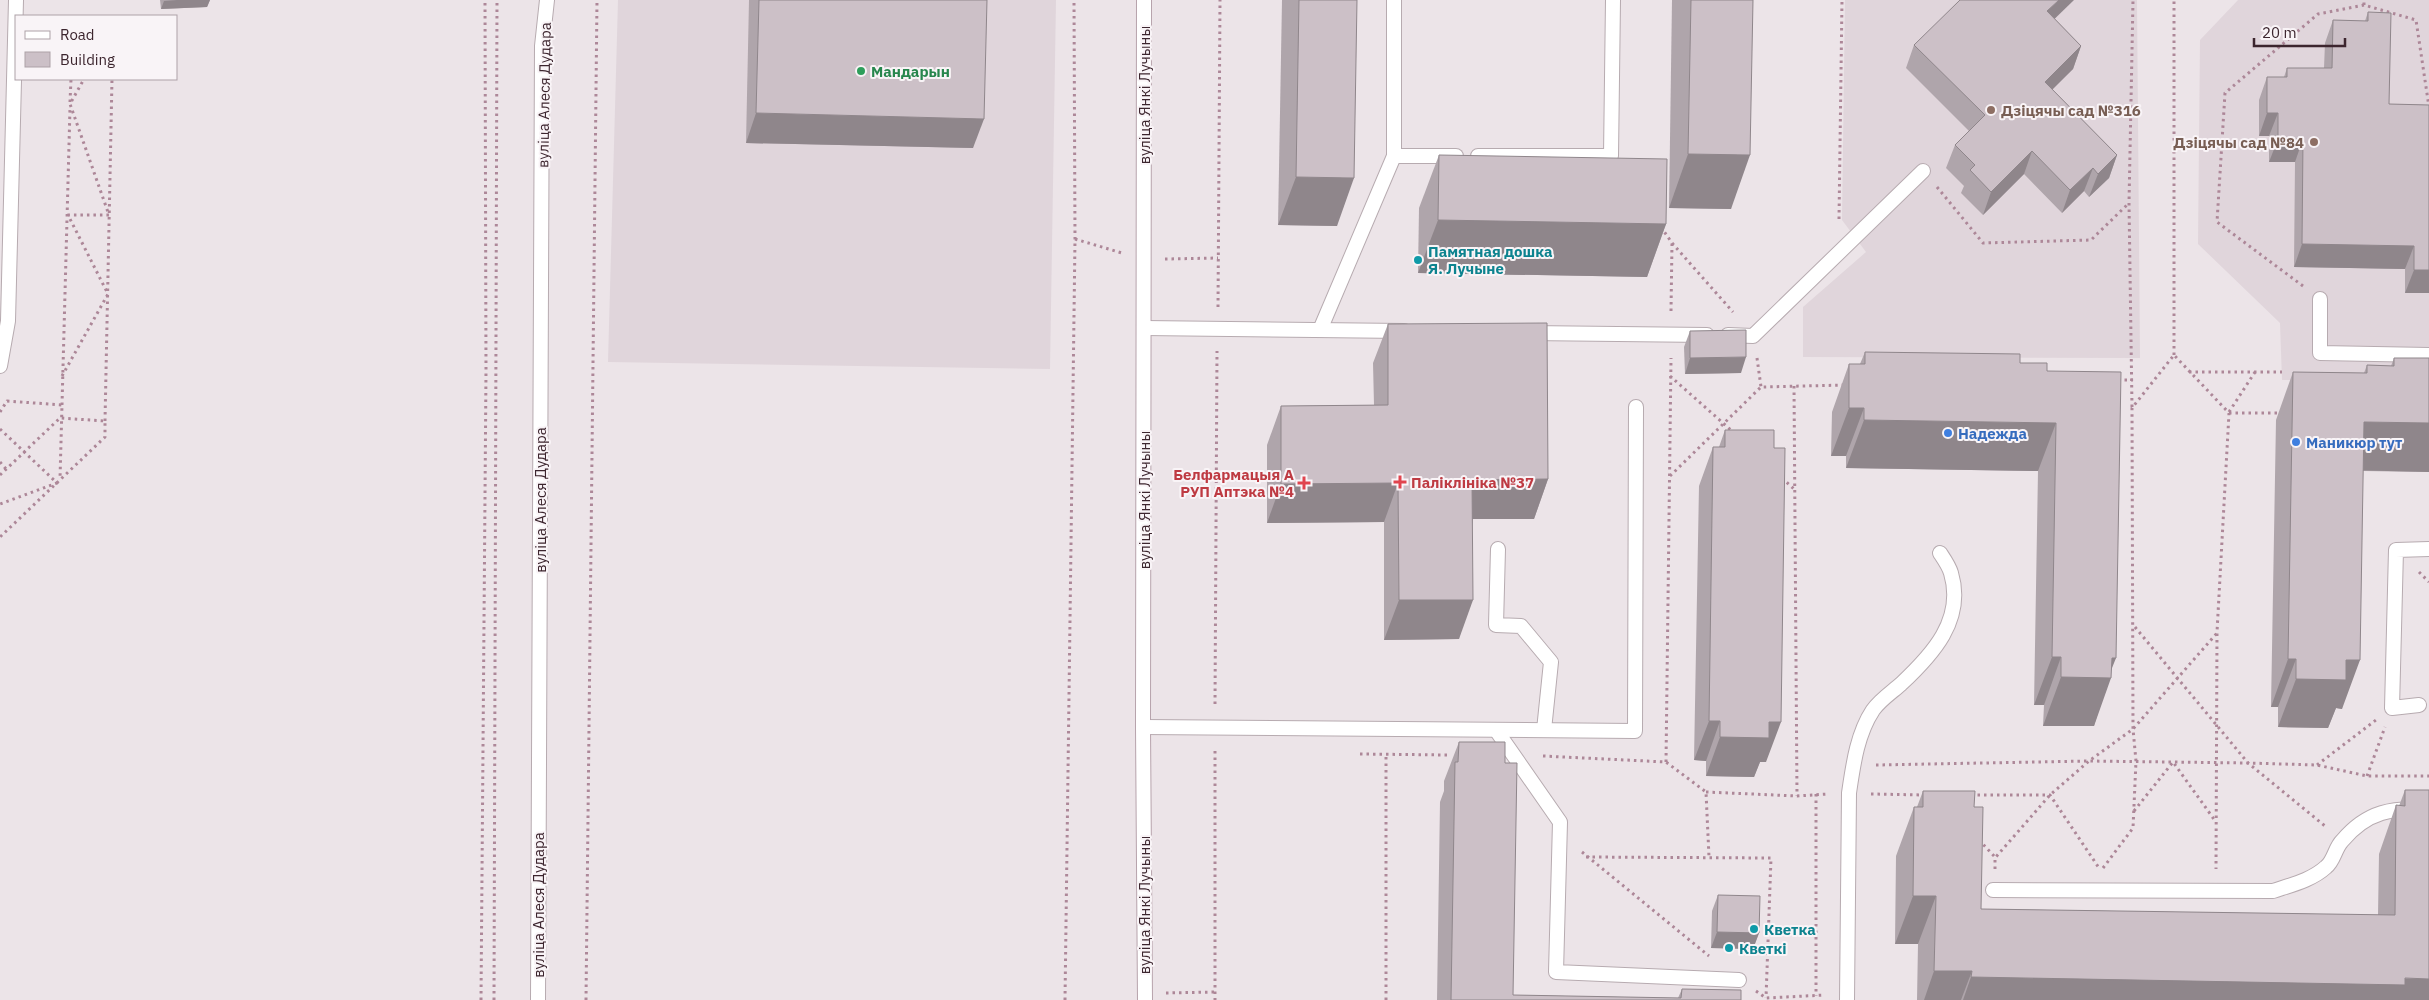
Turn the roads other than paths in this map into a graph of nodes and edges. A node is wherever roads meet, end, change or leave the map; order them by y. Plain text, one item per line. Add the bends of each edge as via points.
1 (16, 0) edge
2 (548, 0) edge
3 (1144, 0) edge
4 (1394, 0) edge
5 (1613, 0) edge
6 (16, 15) edge
7 (15, 40) edge
8 (1394, 156) junction
9 (1923, 171) road end
10 (2320, 299) road end
11 (1144, 328) junction
12 (1320, 330) junction
13 (1417, 332) edge
14 (1515, 333) edge
15 (2429, 355) edge
16 (0, 366) edge
17 (1636, 406) dead end
18 (1498, 549) dead end
19 (2429, 549) edge
20 (1940, 553) dead end
21 (2419, 704) dead end
22 (1143, 727) junction
23 (1496, 730) junction
24 (1544, 730) junction
25 (2429, 810) edge
26 (1993, 890) road end
27 (1739, 980) road end
28 (1145, 997) edge
29 (1846, 997) edge
30 (538, 1000) edge

1 - 6 street
2 - 30 street, вуліца Алеся Дудара via 542,56
3 - 11 street, вуліца Янкі Лучыны
4 - 8 street
5 - 8 street via 1611,156
7 - 16 street via 8,321
8 - 12 street
9 - 14 street via 1754,336
10 - 15 street via 2320,353
11 - 12 street
11 - 22 street, вуліца Янкі Лучыны
12 - 13 street
17 - 24 street via 1635,731
18 - 24 street via 1496,625 1521,626 1551,662
19 - 21 street via 2396,550 2392,708
20 - 29 street via 1951,573 1954,605 1944,635 1929,658 1874,709 1861,733 1853,765 1849,793
22 - 23 street
22 - 28 street, вуліца Янкі Лучыны
23 - 24 street
23 - 27 street via 1560,822 1556,972
25 - 26 street via 2401,808 2373,815 2342,841 2327,867 2300,883 2273,891

